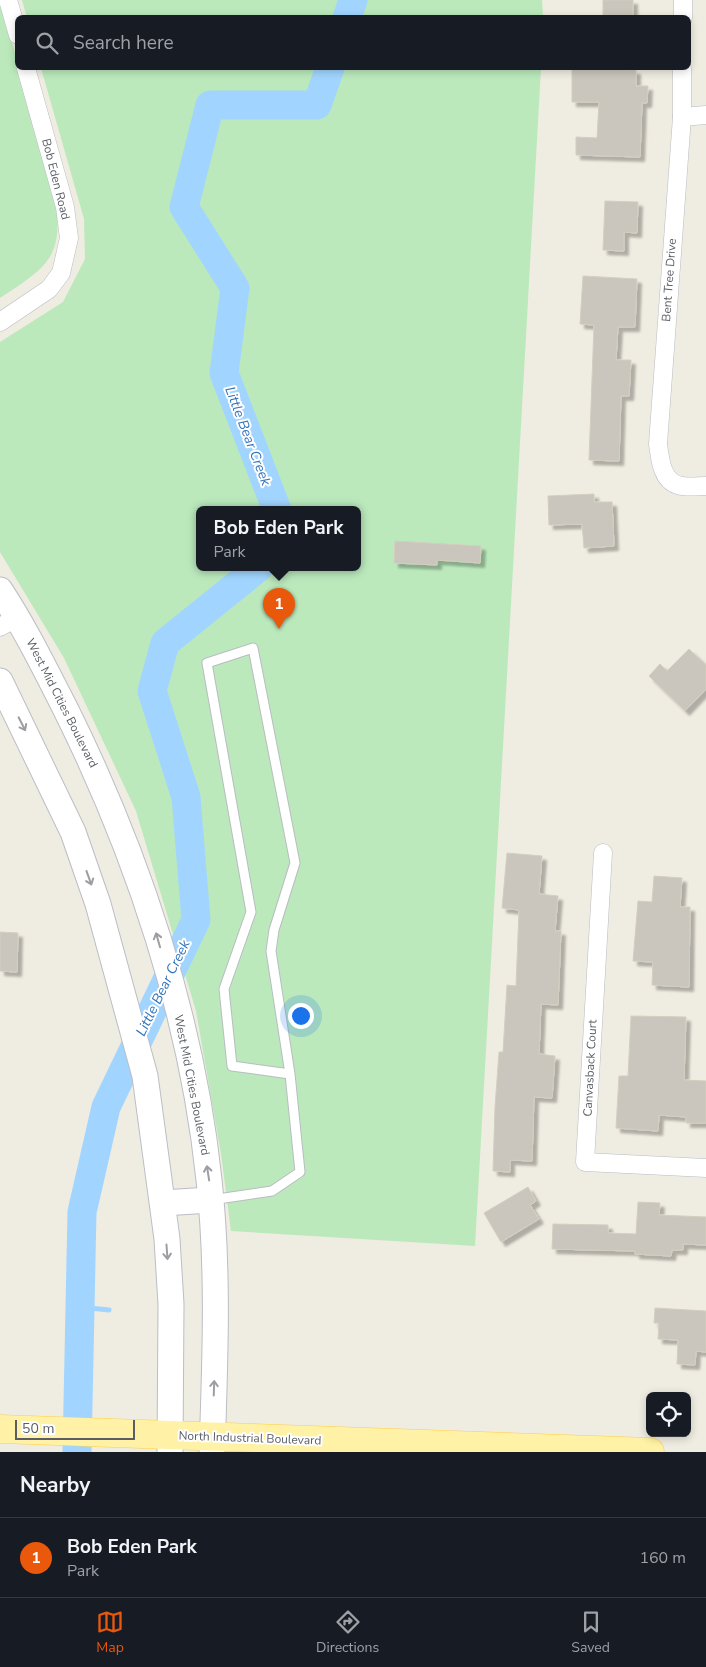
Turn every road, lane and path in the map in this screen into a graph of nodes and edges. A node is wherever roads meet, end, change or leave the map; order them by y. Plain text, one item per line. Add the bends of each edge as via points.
1 (8, 0) edge
2 (683, 0) edge
3 (683, 15) edge
4 (15, 24) edge
5 (27, 70) edge
6 (682, 70) edge
7 (706, 115) edge
8 (682, 117) junction
9 (0, 322) edge
10 (706, 486) edge
11 (0, 590) edge
12 (9, 622) edge
13 (0, 681) edge
14 (603, 852) dead end
15 (290, 1074) junction
16 (706, 1168) edge
17 (210, 1200) junction
18 (162, 1203) junction
19 (6, 1429) edge
20 (170, 1443) edge
21 (212, 1444) edge
22 (650, 1452) edge

1 - 4 street
2 - 3 street
5 - 9 street, Bob Eden Road via 65,207 69,238 61,273 49,289
6 - 8 street, Bent Tree Drive
7 - 8 street
8 - 10 street, Bent Tree Drive via 658,444 661,467 670,480 677,485
11 - 12 main road, West Mid Cities Boulevard
17 -> 12 main road, West Mid Cities Boulevard via 194,1087 176,1004 130,855 98,775
13 -> 18 main road via 73,832 98,904 146,1076
14 - 16 street, Canvasback Court via 585,1162
15 - 15 lane via 271,951 274,930 295,863 253,648 207,663 251,912 224,989 232,1066
15 - 17 lane via 300,1172 272,1191
17 - 18 main road
21 -> 17 main road, West Mid Cities Boulevard via 215,1291
18 -> 20 main road via 171,1304
19 - 20 main road, North Industrial Boulevard via 126,1433
20 - 21 main road, North Industrial Boulevard
21 - 22 main road, North Industrial Boulevard

